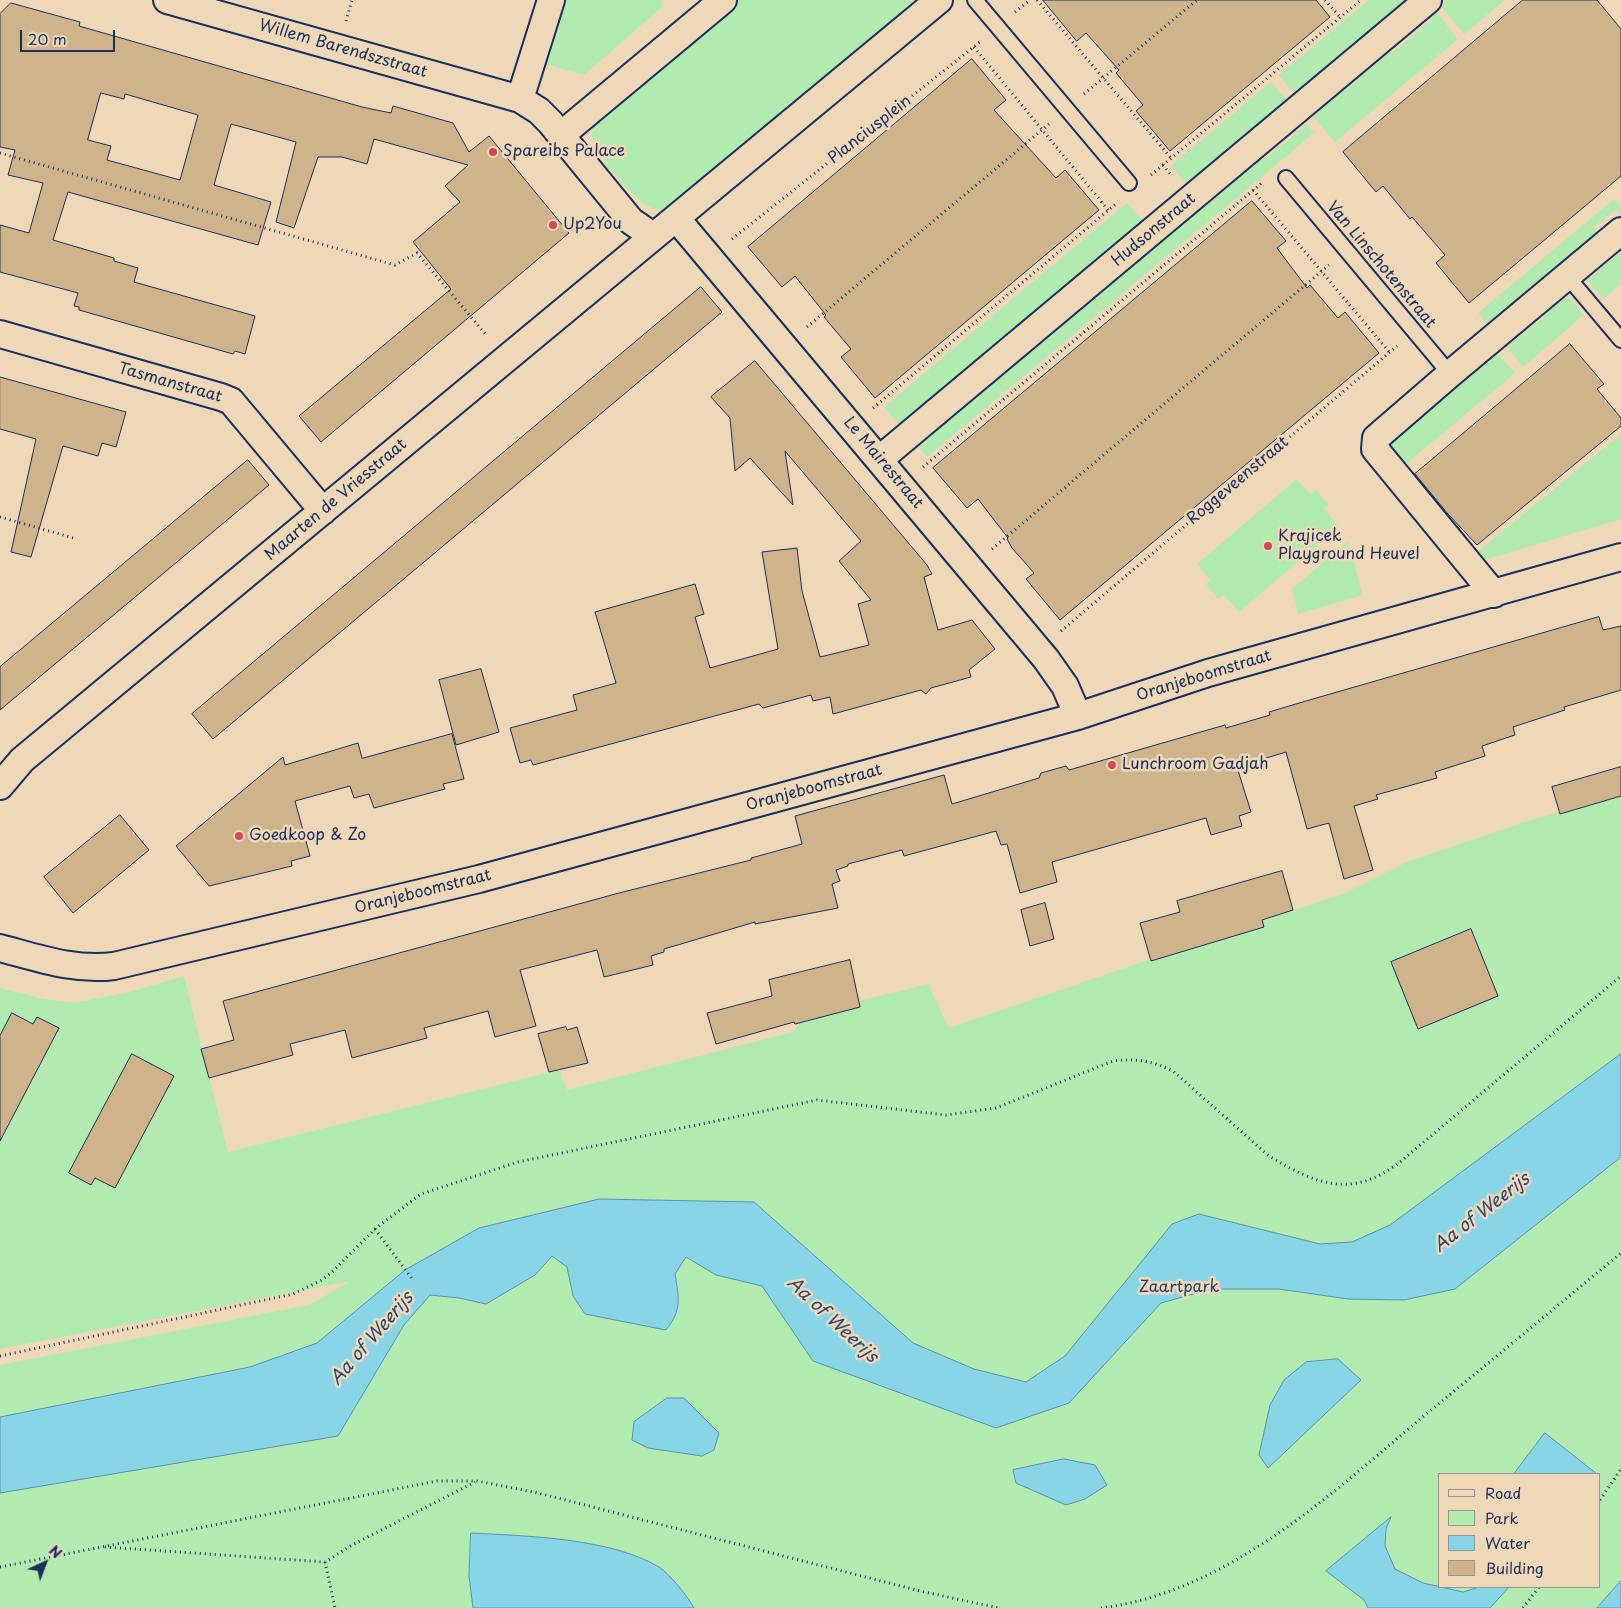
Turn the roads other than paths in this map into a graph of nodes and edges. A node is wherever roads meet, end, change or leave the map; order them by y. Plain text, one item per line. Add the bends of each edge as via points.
1 (167, 0) edge
2 (551, 0) edge
3 (723, 0) edge
4 (939, 0) edge
5 (975, 0) edge
6 (1428, 0) edge
7 (520, 99) junction
8 (560, 135) junction
9 (1286, 178) dead end
10 (1129, 183) dead end
11 (676, 218) junction
12 (1621, 231) edge
13 (653, 236) junction
14 (1567, 276) junction
15 (0, 334) edge
16 (1621, 340) edge
17 (1450, 374) junction
18 (880, 459) junction
19 (323, 511) junction
20 (1621, 557) edge
21 (1494, 594) junction
22 (1078, 716) junction
23 (0, 786) edge
24 (0, 948) edge

1 - 7 street, Willem Barendszstraat
2 - 7 street
3 - 8 street
4 - 11 street
5 - 10 lane
6 - 18 street, Hudsonstraat
7 - 8 street via 539,111
8 - 13 street via 631,221
9 - 17 lane, Van Linschotenstraat
11 - 13 street, Maarten de Vriesstraat
11 - 18 street, Le Mairestraat
12 - 14 street
13 - 19 street, Maarten de Vriesstraat
14 - 16 lane
14 - 17 street
15 - 19 street, Tasmanstraat via 231,402
17 - 21 street via 1376,438 1375,449
18 - 22 street, Le Mairestraat via 1046,659 1065,686
19 - 23 street, Maarten de Vriesstraat via 22,760
20 - 21 street, Oranjeboomstraat
21 - 22 street, Oranjeboomstraat via 1208,673
22 - 24 street, Oranjeboomstraat via 479,879 130,963 82,967

